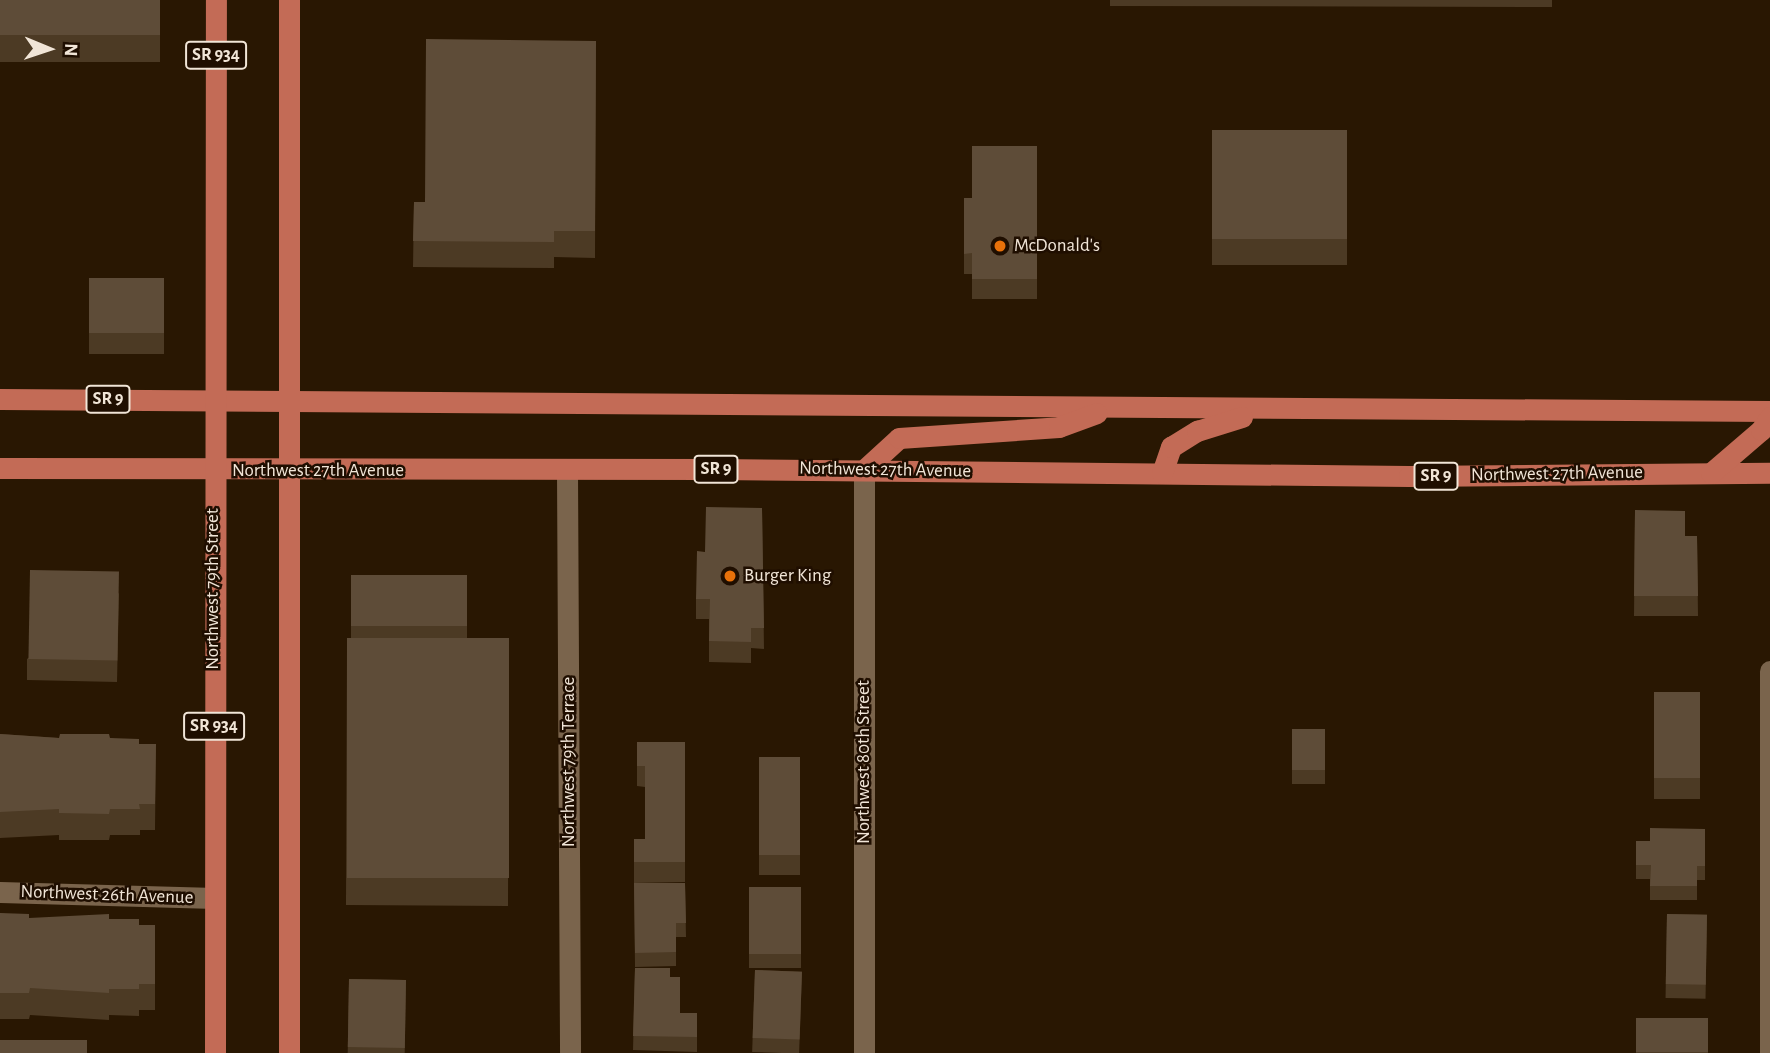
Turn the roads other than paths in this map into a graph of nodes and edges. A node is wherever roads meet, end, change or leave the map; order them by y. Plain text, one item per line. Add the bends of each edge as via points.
1 (216, 0) edge
2 (289, 0) edge
3 (0, 399) edge
4 (216, 399) junction
5 (291, 399) junction
6 (1105, 410) junction
7 (1264, 410) junction
8 (1770, 411) edge
9 (1770, 417) edge
10 (0, 468) edge
11 (213, 470) junction
12 (864, 470) junction
13 (289, 471) junction
14 (567, 472) junction
15 (1710, 472) junction
16 (1162, 473) junction
17 (1770, 473) edge
18 (1770, 671) edge
19 (0, 892) edge
20 (215, 898) junction
21 (215, 1053) edge
22 (289, 1053) edge
23 (570, 1053) edge
24 (864, 1053) edge
25 (1770, 1053) edge

1 - 4 main road, Northwest 79th Street / SR 934
2 - 5 main road
3 - 4 main road, SR 9
4 - 5 main road, SR 9
4 - 11 main road, Northwest 79th Street / SR 934
5 - 6 main road, SR 9
5 - 13 main road
6 - 7 main road, SR 9
6 - 12 main road via 1059,427 899,438
7 - 8 main road, SR 9
7 - 16 main road via 1197,430 1171,447
9 - 15 main road via 1761,430
10 - 11 main road, Northwest 27th Avenue / SR 9
11 - 13 main road, Northwest 27th Avenue / SR 9
11 - 20 main road, Northwest 79th Street / SR 934
12 - 14 main road, Northwest 27th Avenue / SR 9
12 - 16 main road, Northwest 27th Avenue / SR 9
12 - 24 street, Northwest 80th Street
13 - 14 main road, Northwest 27th Avenue / SR 9
13 - 22 main road
14 - 23 street, Northwest 79th Terrace
15 - 16 main road, Northwest 27th Avenue / SR 9
15 - 17 main road, Northwest 27th Avenue / SR 9
18 - 25 street
19 - 20 street, Northwest 26th Avenue
20 - 21 main road, Northwest 79th Street / SR 934

